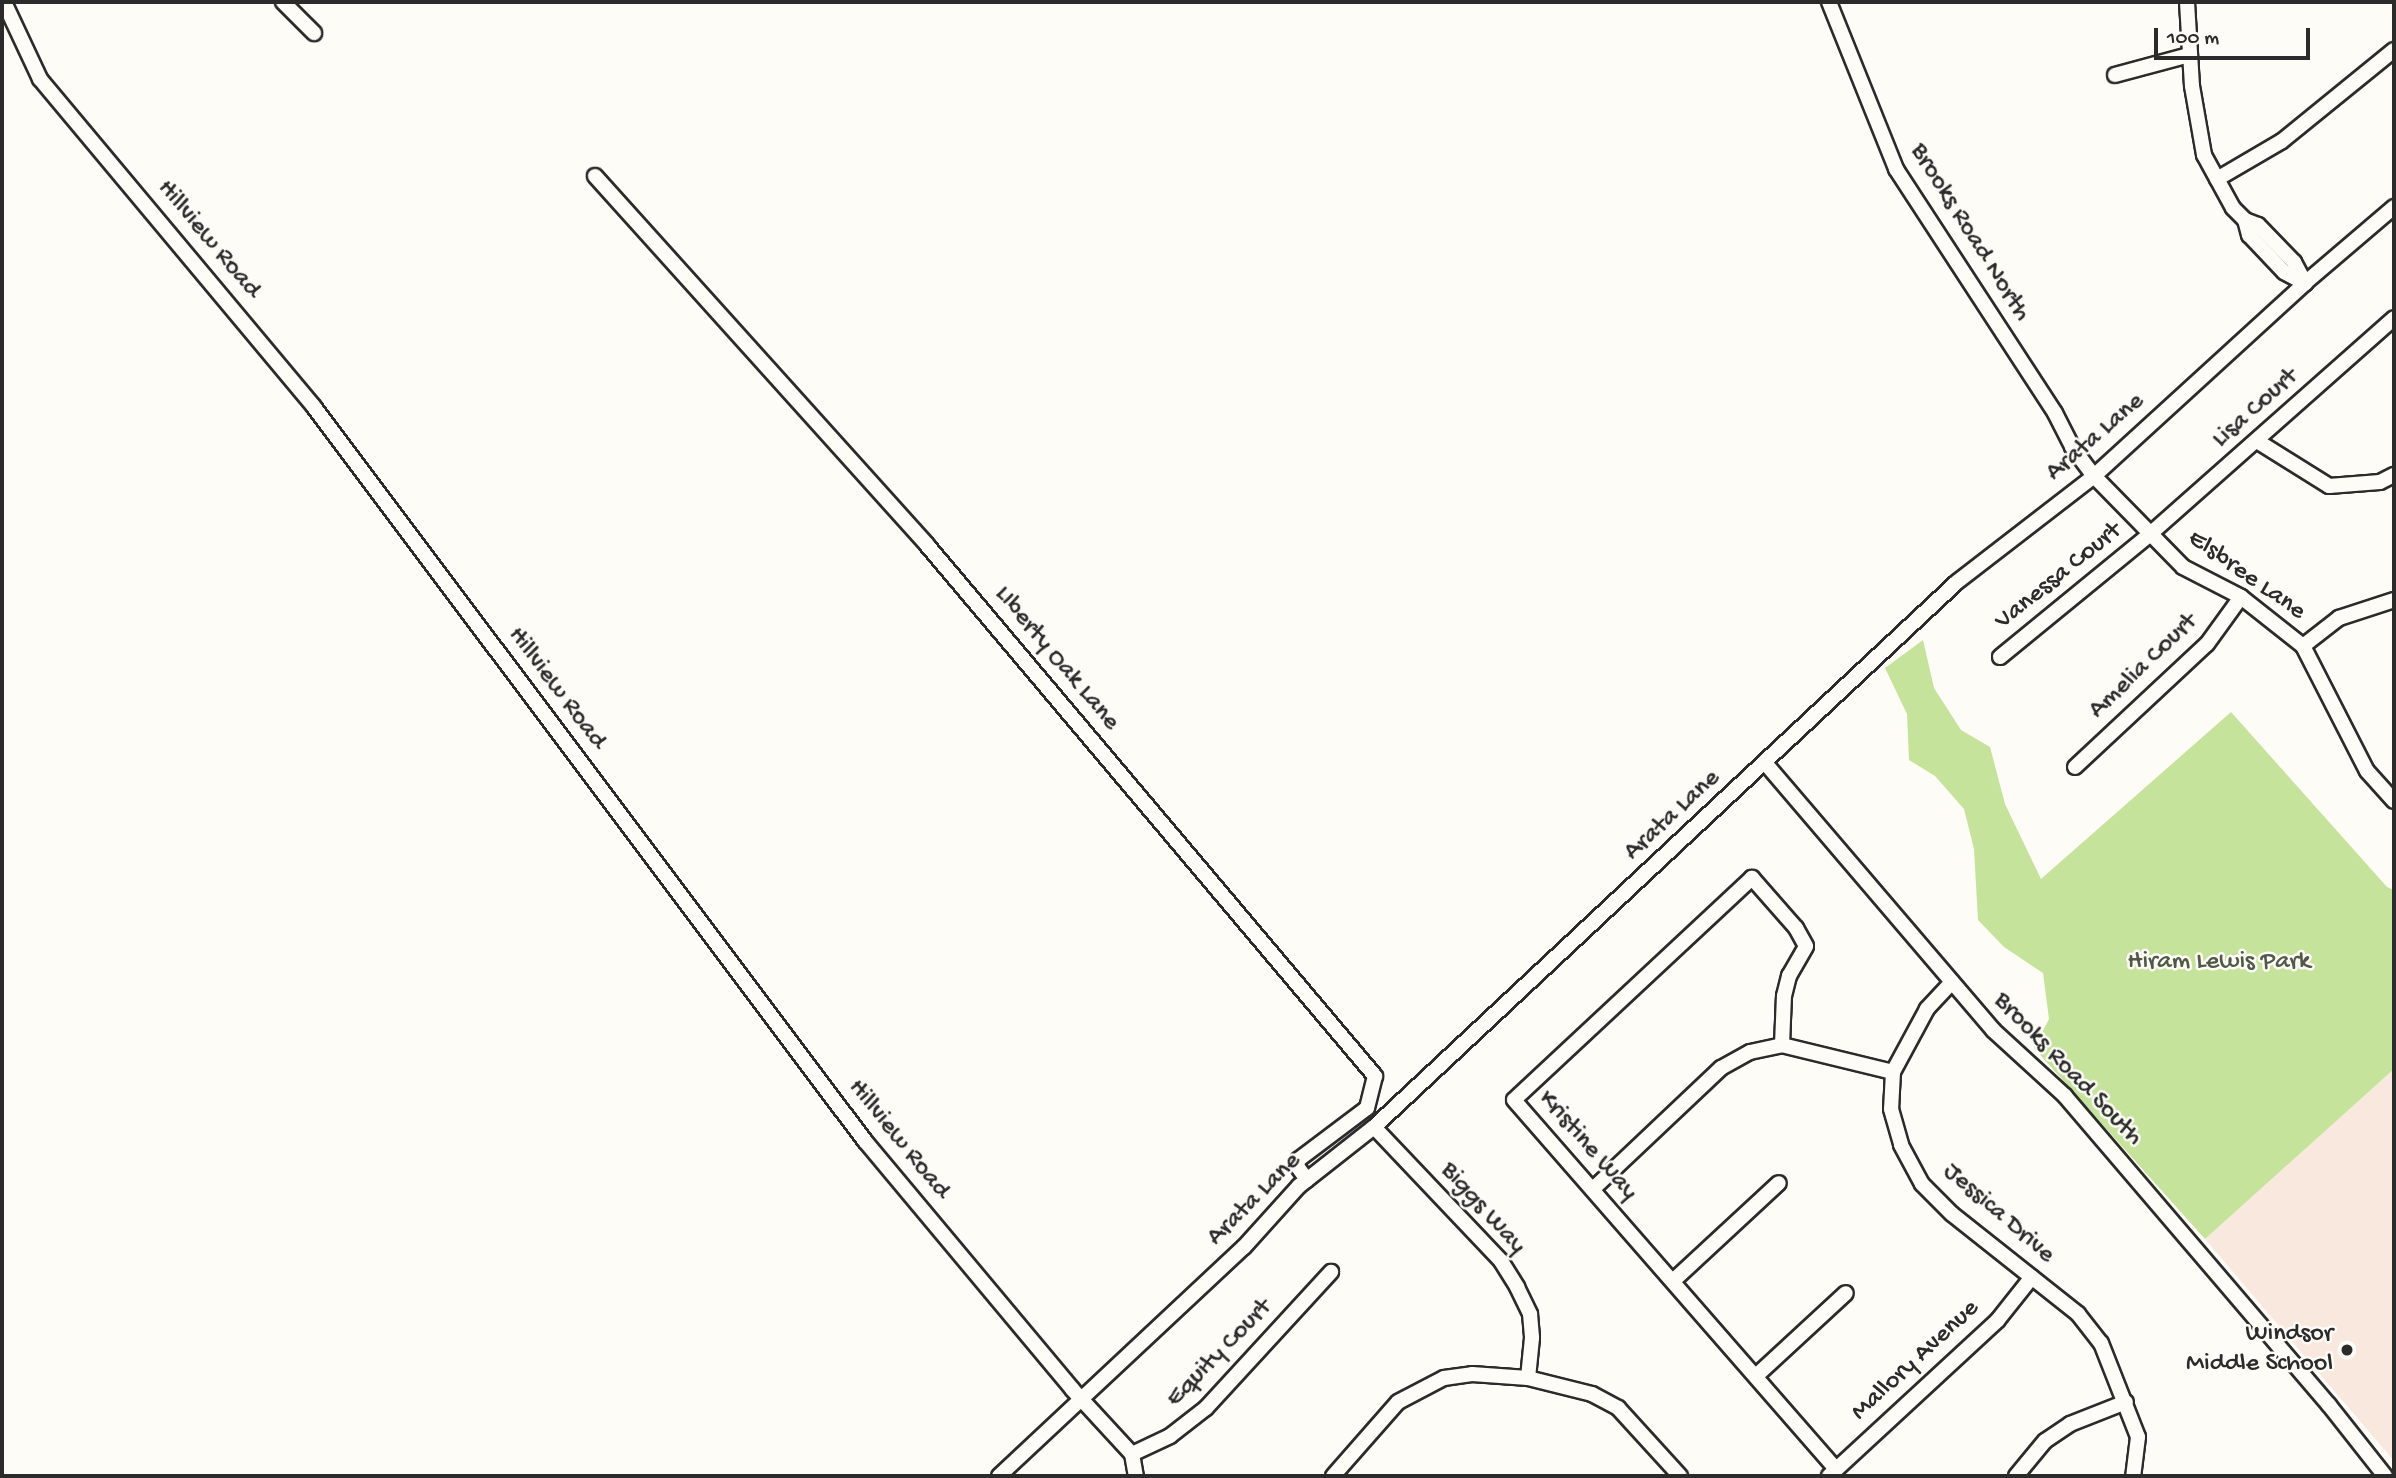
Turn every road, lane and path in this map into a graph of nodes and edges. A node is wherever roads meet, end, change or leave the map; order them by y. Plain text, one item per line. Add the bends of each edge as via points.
1 (4, 2) edge
2 (283, 2) edge
3 (1829, 2) edge
4 (2187, 2) edge
5 (314, 33) dead end
6 (2394, 50) edge
7 (2189, 55) junction
8 (2115, 75) dead end
9 (595, 176) dead end
10 (2217, 179) junction
11 (2394, 207) edge
12 (2305, 283) junction
13 (2394, 318) edge
14 (2257, 441) junction
15 (2394, 475) edge
16 (2094, 476) junction
17 (2149, 536) junction
18 (2241, 597) junction
19 (2394, 600) edge
20 (2303, 646) junction
21 (2000, 657) dead end
22 (1766, 764) junction
23 (2075, 767) dead end
24 (2394, 801) edge
25 (1952, 982) junction
26 (1782, 1045) junction
27 (1893, 1072) junction
28 (1374, 1127) junction
29 (1307, 1180) junction
30 (1779, 1183) dead end
31 (1593, 1189) junction
32 (1331, 1272) dead end
33 (2032, 1277) junction
34 (1673, 1281) junction
35 (1846, 1293) dead end
36 (1756, 1377) junction
37 (1528, 1378) junction
38 (1080, 1399) junction
39 (2126, 1402) junction
40 (1132, 1454) junction
41 (1832, 1473) edge
42 (999, 1476) edge
43 (1136, 1476) edge
44 (1333, 1476) edge
45 (1680, 1476) edge
46 (2016, 1476) edge
47 (2133, 1476) edge
48 (2385, 1476) edge

1 - 38 street, Hillview Road via 40,79 314,407 865,1141
2 - 5 street
3 - 16 street, Brooks Road North via 1896,169
4 - 7 street
6 - 10 street via 2282,141
7 - 8 street
7 - 10 street via 2204,155
9 - 29 street, LIberty Oak Lane via 927,545 1375,1076 1367,1108 1298,1160
10 - 12 street via 2245,220 2249,234 2284,272
11 - 12 street, Arata Lane
12 - 16 street, Arata Lane
13 - 14 street, Lisa Court
14 - 15 street via 2329,486 2381,482
14 - 17 street, Lisa Court
16 - 17 street, Elsbree Lane
16 - 22 street, Arata Lane via 1957,582
17 - 18 street, Elsbree Lane via 2183,566
17 - 21 street, Vanessa Court
18 - 20 street, Elsbree Lane
18 - 23 street, Amelia Court via 2207,644
19 - 20 street via 2339,618
20 - 24 street, Elsbree Lane via 2367,771
22 - 25 street, Brooks Road South
22 - 28 street, Arata Lane
25 - 27 street, Jessica Drive via 1927,1009
25 - 48 street, Brooks Road South via 1993,1030 2065,1096
26 - 27 street
26 - 31 street via 1750,1052 1721,1068
26 - 31 street, Kristine Way via 1789,975 1806,946 1752,878 1514,1100
27 - 33 street, Jessica Drive via 1891,1109 1900,1145 1922,1184 1952,1214
28 - 29 street, Arata Lane
28 - 37 street, Biggs Way via 1501,1261 1517,1287 1530,1314
29 - 38 street, Arata Lane via 1244,1247
30 - 34 street
31 - 34 street, Kristine Way
32 - 40 street, Equity Court via 1206,1409 1170,1436
33 - 39 street, Jessica Drive via 2078,1314 2101,1343
33 - 41 street, Mallory Avenue via 1997,1321
34 - 36 street, Kristine Way
35 - 36 street
36 - 41 street, Kristine Way
37 - 44 street via 1472,1374 1420,1388 1398,1402
37 - 45 street via 1592,1394 1618,1408
38 - 40 street, Hillview Road
38 - 42 street, Arata Lane
39 - 46 street via 2070,1424 2045,1441
39 - 47 street, Jessica Drive via 2138,1437
40 - 43 street

